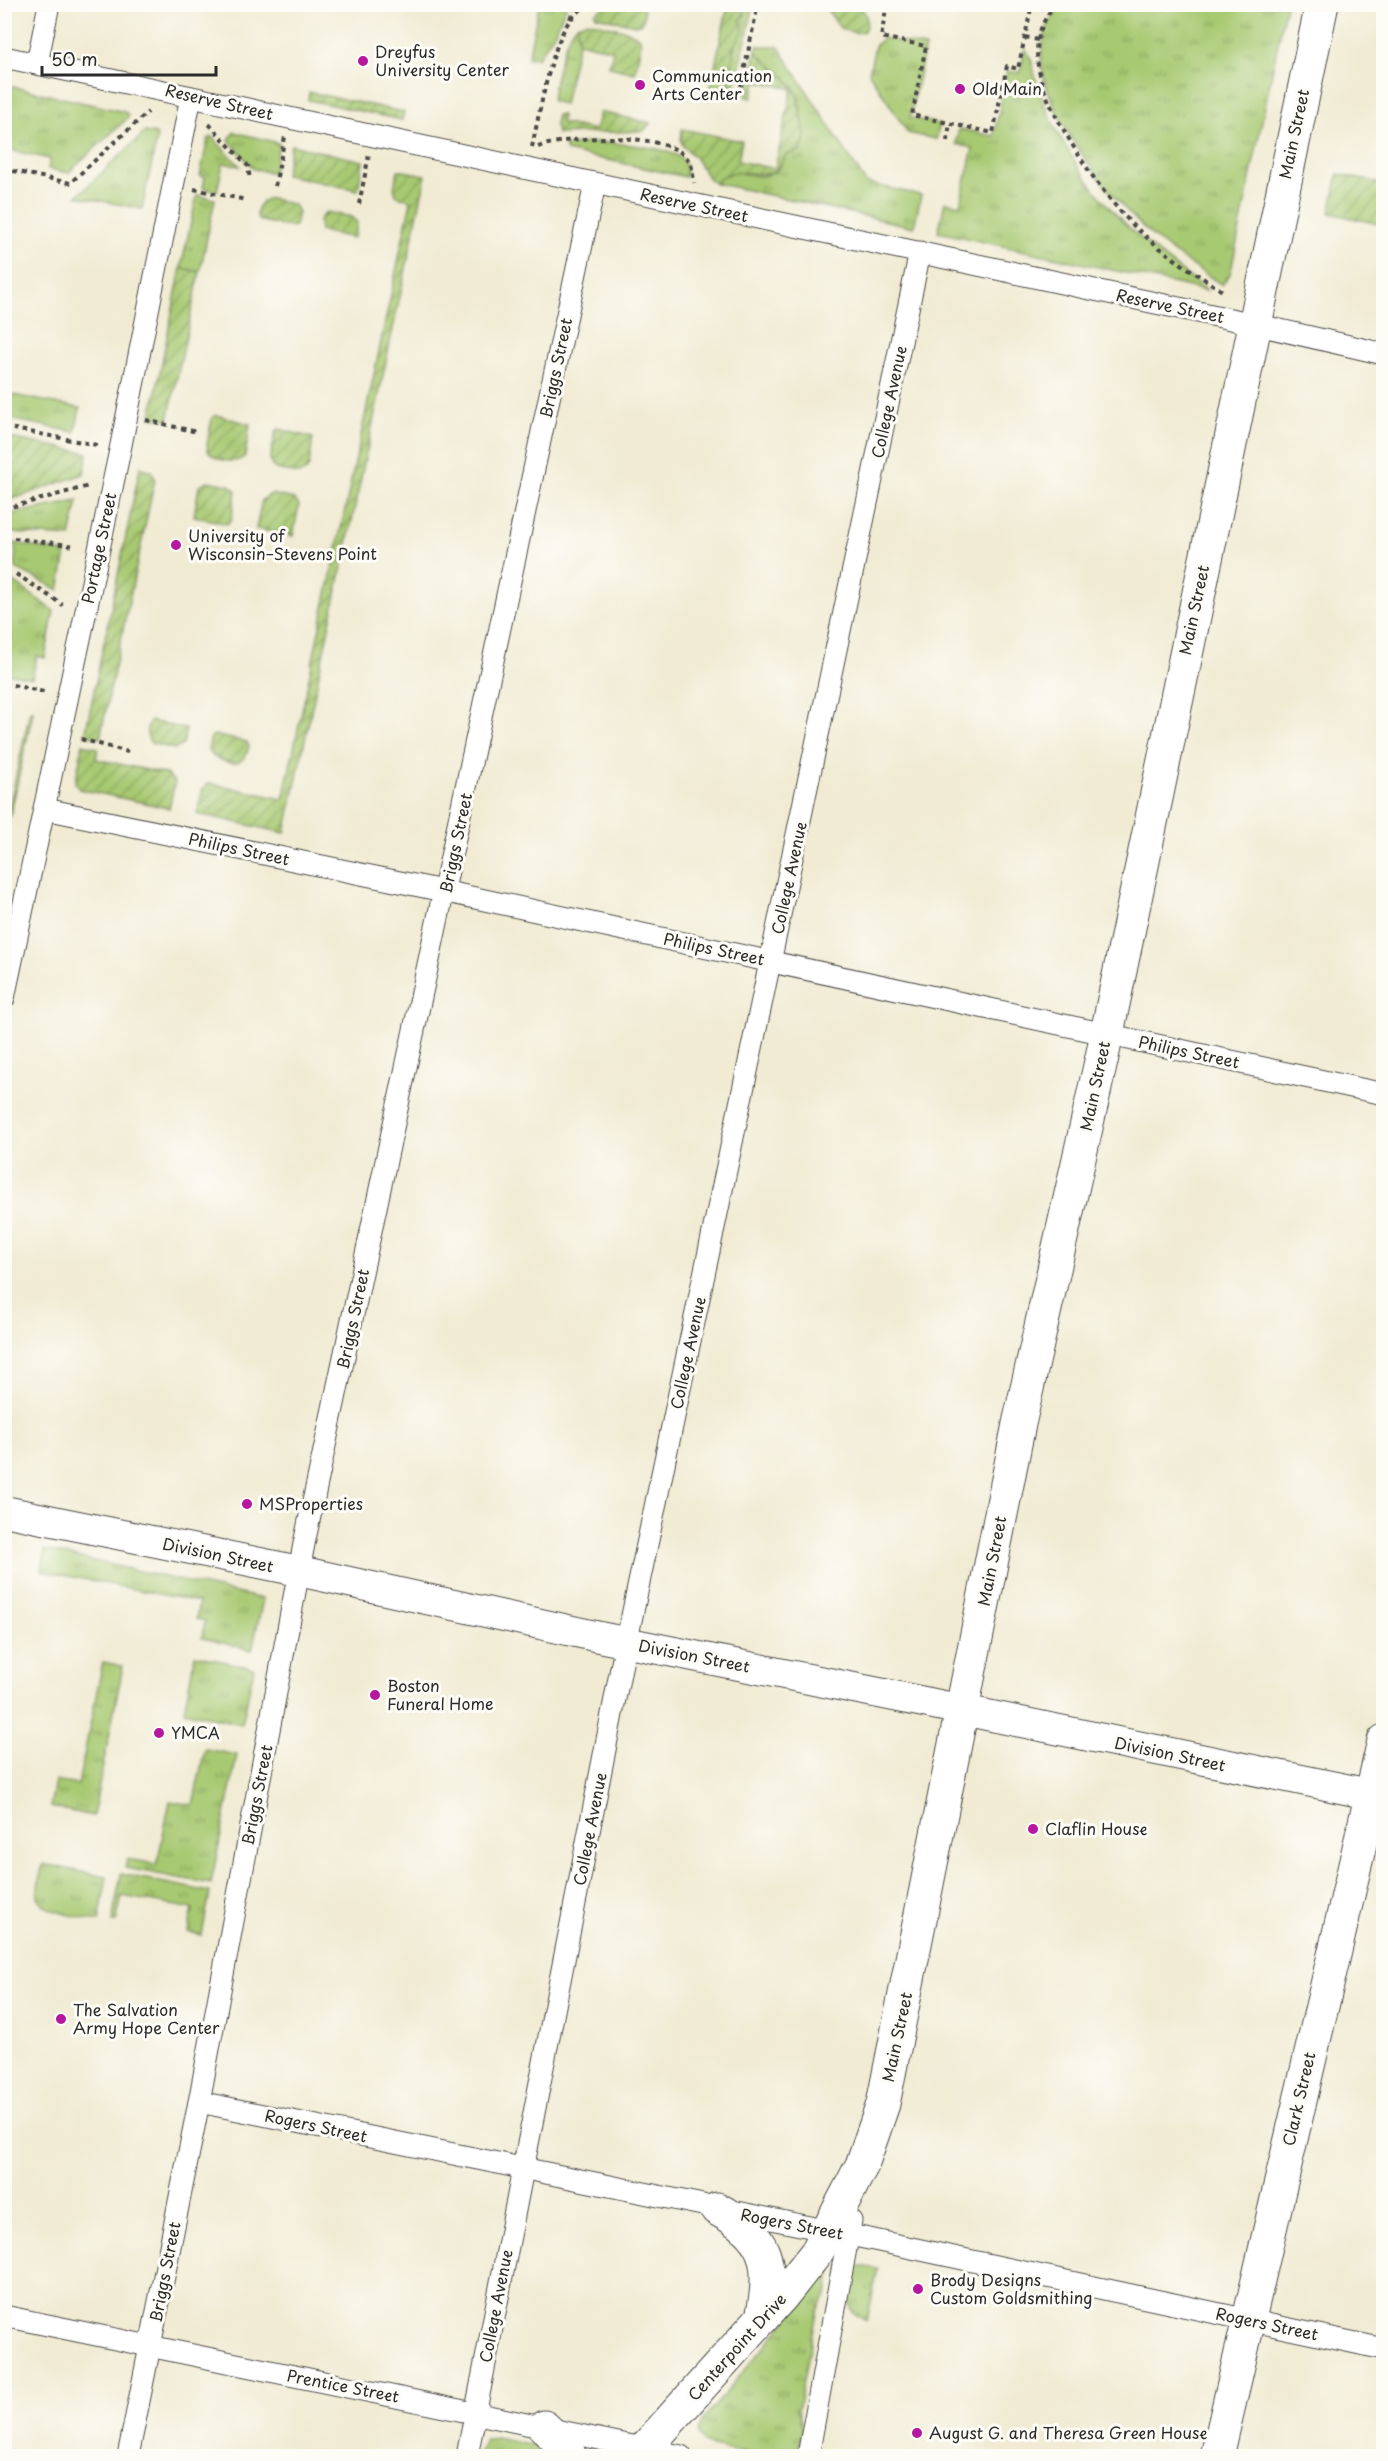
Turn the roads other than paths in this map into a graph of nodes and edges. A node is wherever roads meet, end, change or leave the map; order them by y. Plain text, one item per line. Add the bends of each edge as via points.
1 (49, 4) edge
2 (1322, 4) edge
3 (4, 57) edge
4 (37, 64) junction
5 (191, 97) junction
6 (596, 184) junction
7 (920, 252) junction
8 (1254, 324) junction
9 (1383, 354) edge
10 (45, 809) junction
11 (446, 891) junction
12 (771, 962) junction
13 (4, 998) edge
14 (1106, 1035) junction
15 (1383, 1094) edge
16 (4, 1511) edge
17 (299, 1571) junction
18 (627, 1643) junction
19 (962, 1710) junction
20 (1383, 1742) edge
21 (1377, 1796) edge
22 (199, 2102) junction
23 (523, 2169) junction
24 (717, 2209) junction
25 (838, 2234) junction
26 (4, 2316) edge
27 (762, 2318) junction
28 (1248, 2319) junction
29 (150, 2347) junction
30 (1383, 2349) edge
31 (475, 2413) junction
32 (544, 2427) junction
33 (641, 2453) edge
34 (128, 2457) edge
35 (467, 2457) edge
36 (570, 2457) edge
37 (681, 2457) edge
38 (808, 2457) edge
39 (1217, 2457) edge

1 - 4 street
2 - 8 main road, Main Street
3 - 4 street, Reserve Street
4 - 5 street, Reserve Street
5 - 6 street, Reserve Street
5 - 10 street, Portage Street
6 - 7 street, Reserve Street
6 - 11 street, Briggs Street
7 - 8 street, Reserve Street
7 - 12 street, College Avenue
8 - 9 street, Reserve Street
8 - 14 main road, Main Street
10 - 11 street, Philips Street
10 - 13 street, Portage Street
11 - 12 street, Philips Street
11 - 17 street, Briggs Street
12 - 14 street, Philips Street
12 - 18 street, College Avenue
14 - 15 street, Philips Street
14 - 19 main road, Main Street via 1019,1424
16 - 17 main road, Division Street
17 - 18 main road, Division Street
17 - 22 street, Briggs Street
18 - 19 main road, Division Street
18 - 23 street, College Avenue
19 - 21 main road, Division Street
19 - 25 main road, Main Street via 892,2067
20 - 21 main road, Clark Street
21 - 28 main road, Clark Street
22 - 23 street, Rogers Street
22 - 29 street, Briggs Street
23 - 24 street, Rogers Street
23 - 31 street, College Avenue
24 - 25 street, Rogers Street
24 - 27 main road via 747,2227 757,2240 769,2273
25 - 27 main road, Centerpoint Drive
25 - 28 street, Rogers Street
25 - 38 street, Main Street
26 - 29 street, Prentice Street
27 - 33 main road, Centerpoint Drive
28 - 30 street, Rogers Street
28 - 39 main road, Clark Street
29 - 31 street, Prentice Street
29 - 34 street, Briggs Street
31 - 32 street, Prentice Street
31 - 35 street, College Avenue
32 - 33 street, Prentice Street
32 - 36 main road
33 - 37 street, Prentice Street

